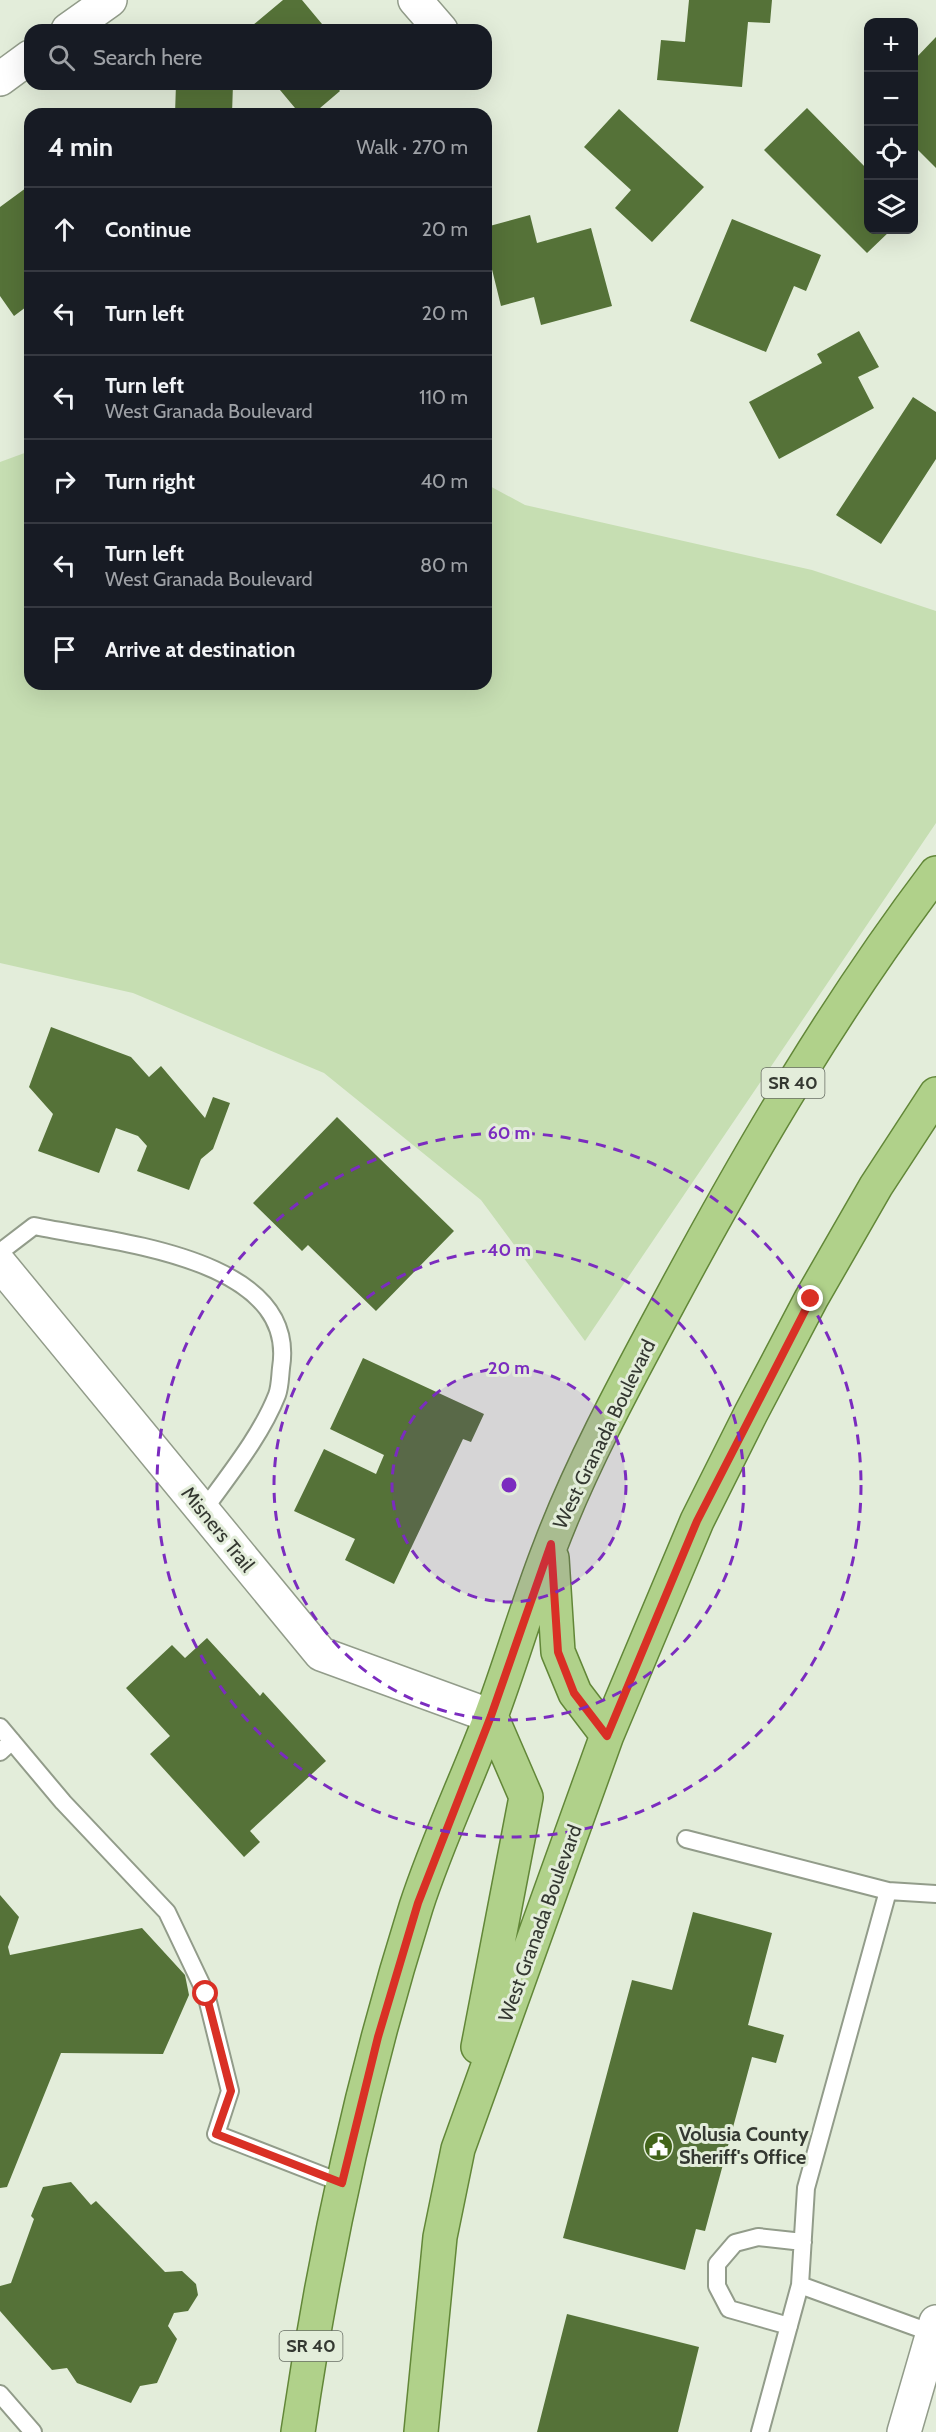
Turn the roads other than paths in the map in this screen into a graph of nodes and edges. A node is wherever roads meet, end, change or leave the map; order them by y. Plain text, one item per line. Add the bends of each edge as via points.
1 (110, 0) edge
2 (415, 0) edge
3 (76, 24) edge
4 (436, 24) edge
5 (24, 61) edge
6 (0, 79) edge
7 (936, 873) edge
8 (936, 1094) edge
9 (0, 1252) edge
10 (0, 1264) edge
11 (203, 1511) junction
12 (551, 1544) junction
13 (491, 1716) junction
14 (0, 1727) edge
15 (607, 1736) junction
16 (6, 1747) edge
17 (686, 1839) dead end
18 (888, 1891) junction
19 (936, 1894) edge
20 (459, 2149) junction
21 (342, 2183) junction
22 (803, 2242) junction
23 (800, 2285) junction
24 (789, 2326) junction
25 (934, 2328) edge
26 (0, 2394) edge
27 (33, 2432) edge
28 (298, 2432) edge
29 (421, 2432) edge
30 (760, 2432) edge
31 (904, 2432) edge

1 - 3 street
2 - 4 street
5 - 6 street
7 - 12 main road, West Granada Boulevard / SR 40 via 847,998 771,1118 643,1351
8 - 15 main road, West Granada Boulevard via 876,1186 752,1413 697,1521
9 - 11 lane via 34,1226 189,1257 245,1286 271,1311 284,1347 277,1394 242,1457
10 - 11 street, Misners Trail
11 - 13 street, Misners Trail via 321,1654
12 - 13 main road, West Granada Boulevard / SR 40
12 - 15 main road via 558,1652 574,1693
13 - 20 main road via 526,1797
13 - 21 main road, West Granada Boulevard / SR 40 via 418,1903 378,2037
14 - 16 lane
15 - 20 main road, West Granada Boulevard
16 - 21 lane via 167,1912 206,1994 231,2091 216,2134
17 - 18 lane
18 - 19 lane
18 - 22 lane via 806,2188
20 - 29 main road, West Granada Boulevard via 440,2237
21 - 28 main road, West Granada Boulevard / SR 40 via 317,2304
22 - 23 lane
22 - 24 lane via 758,2237 735,2243 717,2264 717,2286 729,2309
23 - 24 lane
23 - 25 lane
24 - 30 lane
25 - 31 street
26 - 27 lane

